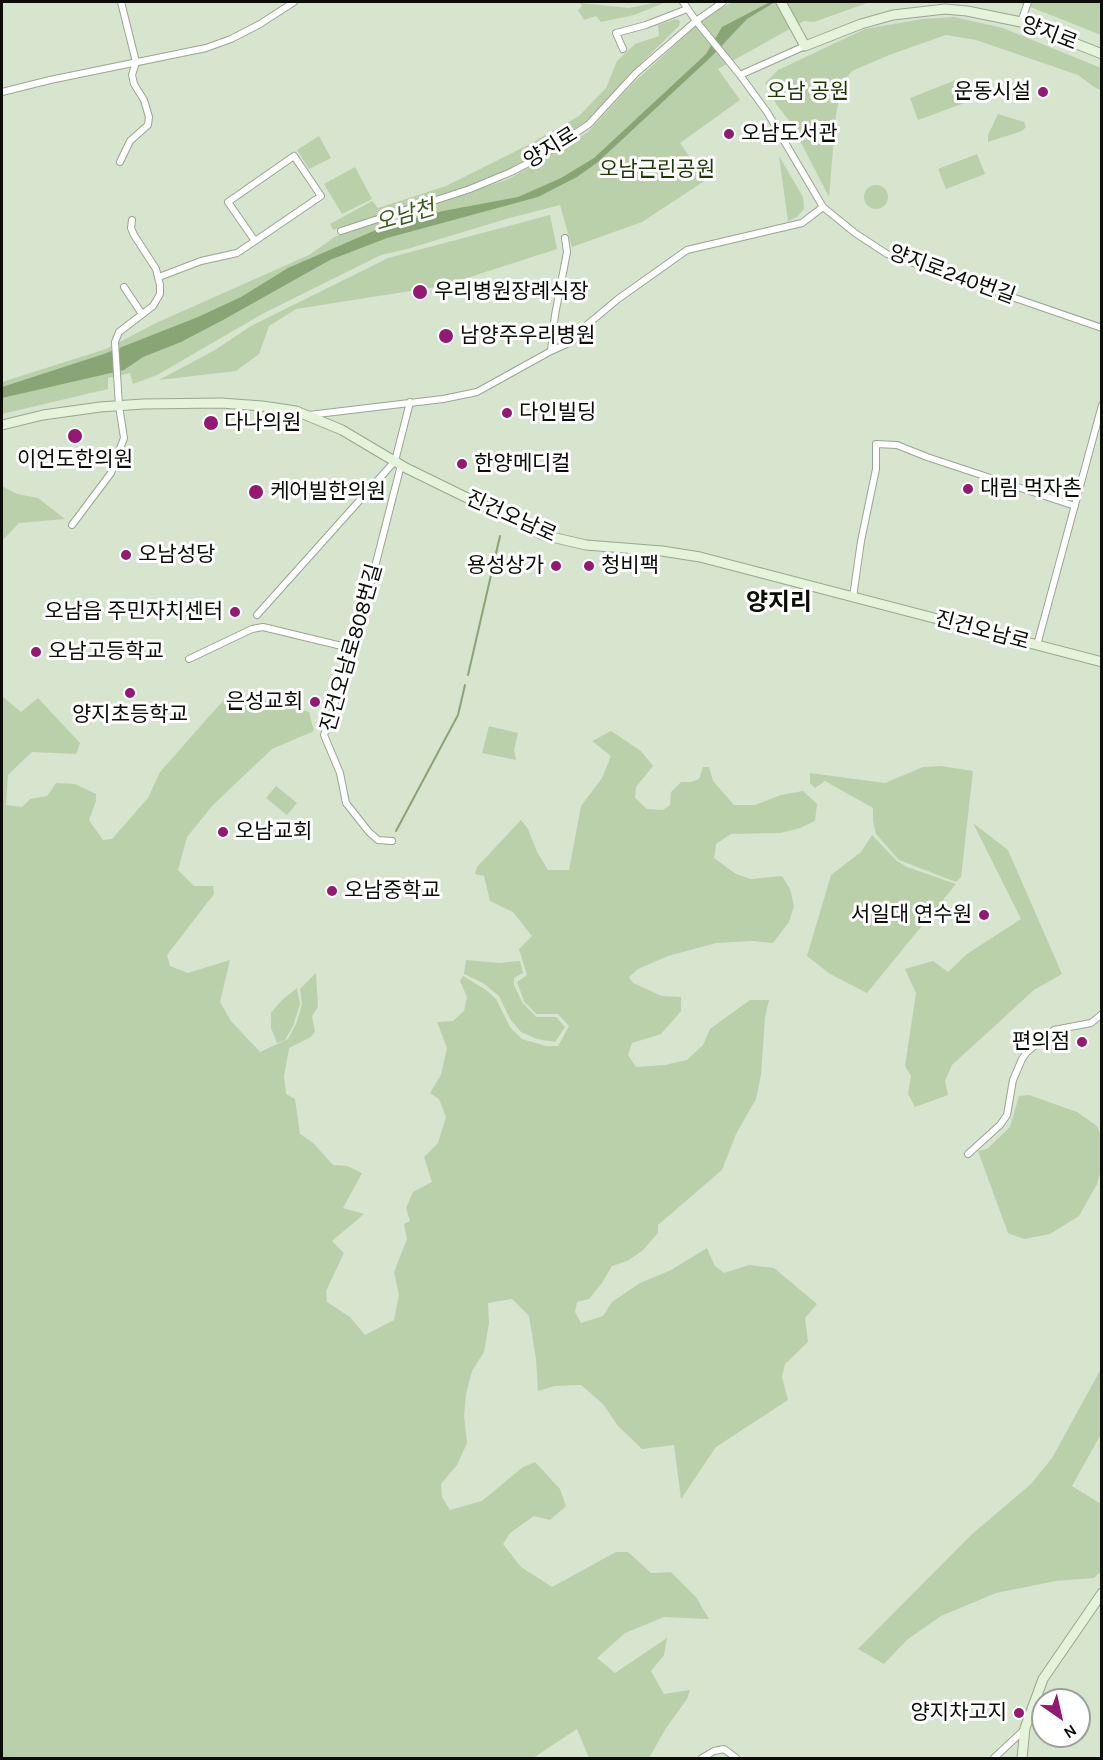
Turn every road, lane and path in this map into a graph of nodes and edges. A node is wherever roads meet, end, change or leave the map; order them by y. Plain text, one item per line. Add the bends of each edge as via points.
1 (121, 2) edge
2 (294, 2) edge
3 (683, 2) edge
4 (723, 2) edge
5 (781, 2) edge
6 (1027, 3) edge
7 (687, 9) junction
8 (696, 21) junction
9 (1021, 22) junction
10 (805, 46) junction
11 (623, 49) dead end
12 (1101, 54) edge
13 (136, 62) junction
14 (740, 75) junction
15 (2, 92) edge
16 (120, 162) dead end
17 (823, 207) junction
18 (132, 220) dead end
19 (341, 231) dead end
20 (564, 238) dead end
21 (255, 240) junction
22 (159, 277) junction
23 (123, 288) dead end
24 (142, 314) junction
25 (1101, 328) edge
26 (551, 351) junction
27 (410, 402) junction
28 (1101, 405) edge
29 (119, 406) junction
30 (307, 415) junction
31 (2, 425) edge
32 (398, 463) junction
33 (1075, 506) junction
34 (72, 525) dead end
35 (853, 597) junction
36 (257, 615) dead end
37 (1037, 645) junction
38 (354, 649) junction
39 (189, 659) dead end
40 (1101, 662) edge
41 (392, 841) dead end
42 (1101, 1014) edge
43 (968, 1154) dead end
44 (1101, 1593) edge
45 (1025, 1728) junction
46 (702, 1758) edge
47 (736, 1758) edge
48 (994, 1758) edge
49 (1022, 1758) edge

1 - 13 street
2 - 13 street via 231,39
3 - 7 street, 양지로240번길
4 - 8 street, 양지로
5 - 10 main road
6 - 9 street
7 - 8 street, 양지로240번길
7 - 11 street via 616,33
8 - 14 street, 양지로240번길
8 - 19 street, 양지로 via 636,73 589,124 542,156 470,189
9 - 10 main road, 양지로 via 967,11 919,11 861,24
9 - 12 main road, 양지로
10 - 14 street
13 - 15 street
13 - 16 street via 132,75 149,117 148,125 130,141
14 - 17 street, 양지로240번길 via 767,112
17 - 25 street, 양지로240번길 via 887,254
17 - 26 street via 802,223 687,250 618,299 573,341
18 - 22 street via 134,235
20 - 26 street via 567,252
21 - 21 street via 321,196 294,156 228,202
21 - 22 street via 237,253
22 - 24 street via 160,294
23 - 24 street
24 - 29 street via 119,332 115,342
26 - 27 street via 477,392
27 - 30 street
27 - 32 street, 진건오남로808번길
28 - 33 street
29 - 30 main road, 진건오남로 via 221,403
29 - 31 main road, 진건오남로 via 43,415
29 - 34 street via 124,438 115,462
30 - 32 main road, 진건오남로 via 363,440
32 - 35 main road, 진건오남로 via 543,535 568,542 700,557
32 - 36 street
32 - 38 street, 진건오남로808번길
33 - 35 street via 897,445 876,444 876,469
33 - 37 street
35 - 37 main road, 진건오남로
37 - 40 main road, 진건오남로
38 - 39 street via 263,627
38 - 41 street, 진건오남로808번길 via 324,735 340,773 346,803 378,840
42 - 43 street via 1091,1023 1054,1030 1028,1052 1013,1080 1007,1115
44 - 45 main road via 1043,1679
45 - 48 street
45 - 49 main road
46 - 47 street via 724,1749

